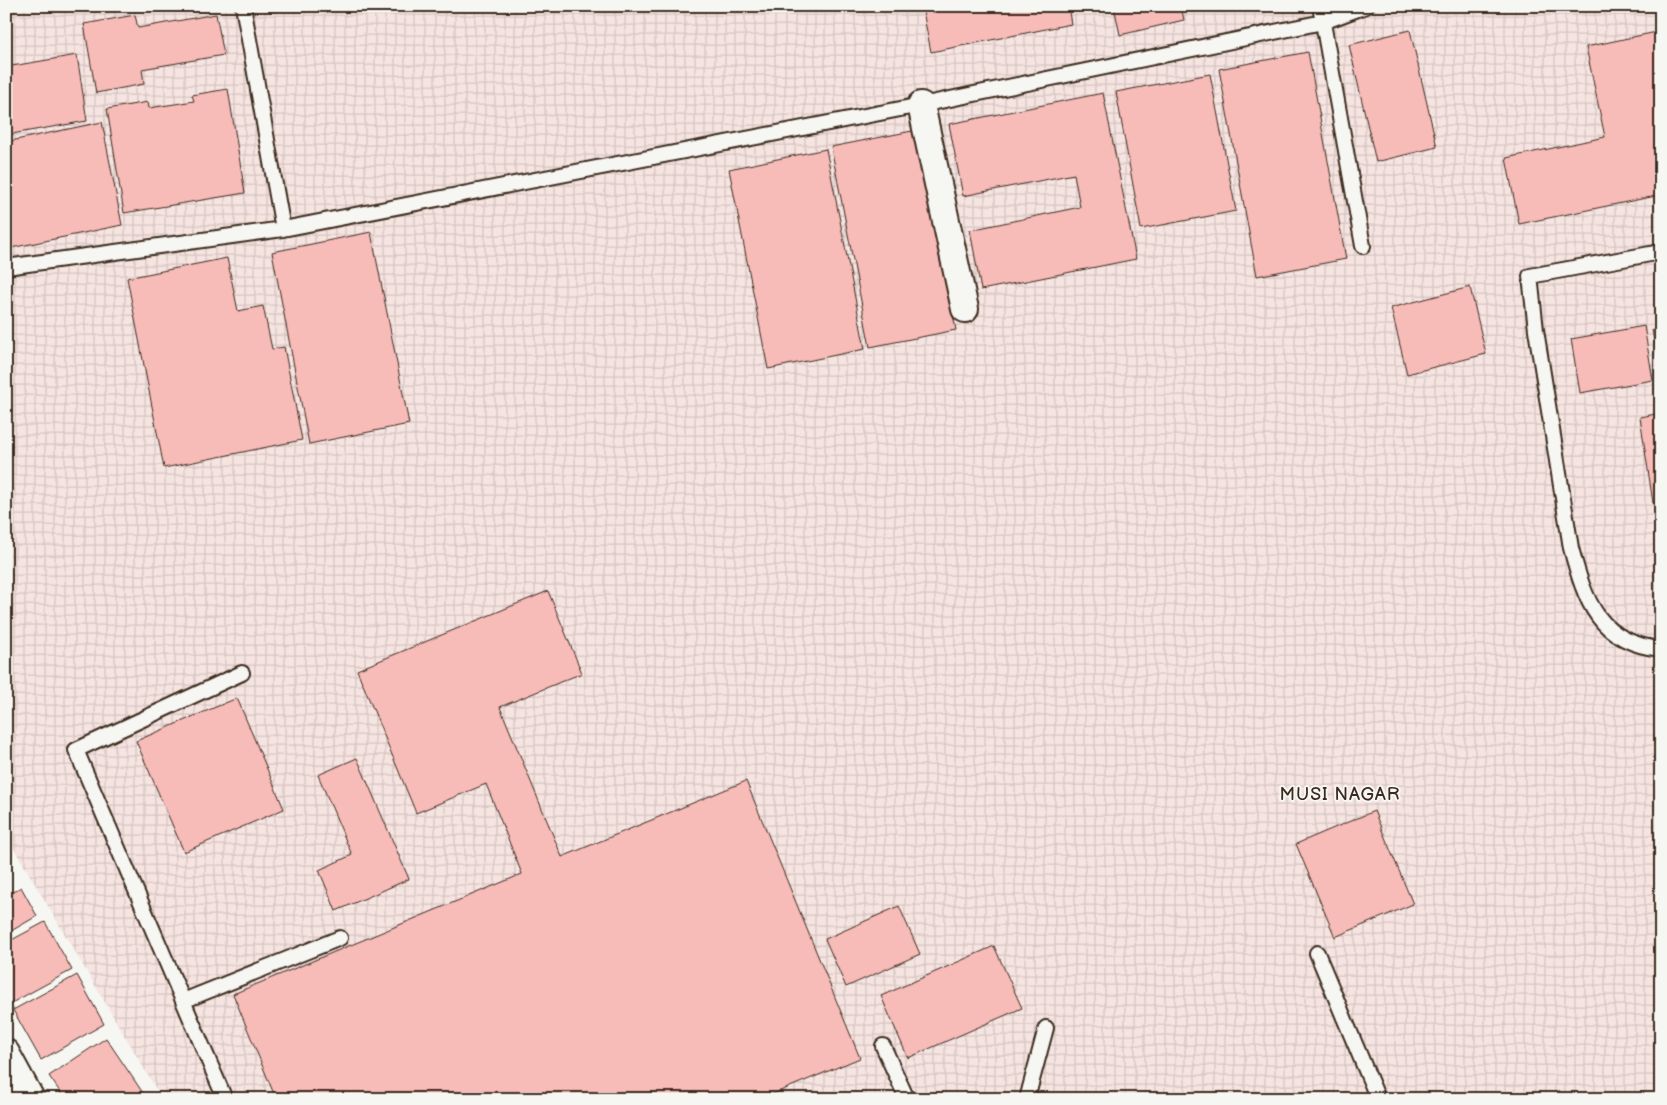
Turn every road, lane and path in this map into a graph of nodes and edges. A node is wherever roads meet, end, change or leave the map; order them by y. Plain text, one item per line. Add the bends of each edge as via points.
1 (243, 6) edge
2 (1320, 6) edge
3 (1366, 6) edge
4 (1323, 22) junction
5 (922, 105) junction
6 (283, 230) junction
7 (1363, 246) dead end
8 (1661, 252) edge
9 (6, 267) edge
10 (965, 309) dead end
11 (1661, 649) edge
12 (242, 673) dead end
13 (340, 938) dead end
14 (1317, 953) dead end
15 (183, 1001) junction
16 (1046, 1028) dead end
17 (882, 1046) dead end
18 (6, 1054) edge
19 (31, 1099) edge
20 (225, 1099) edge
21 (906, 1099) edge
22 (1026, 1099) edge
23 (1378, 1099) edge

1 - 6 lane
2 - 4 lane
3 - 4 lane
4 - 5 lane
4 - 7 lane
5 - 6 lane
5 - 10 street
6 - 9 lane
8 - 11 lane via 1530,276 1571,548 1580,581 1593,610 1612,633 1636,645
12 - 15 lane via 76,750
13 - 15 lane
14 - 23 lane
15 - 20 lane
16 - 22 lane
17 - 21 lane
18 - 19 street

